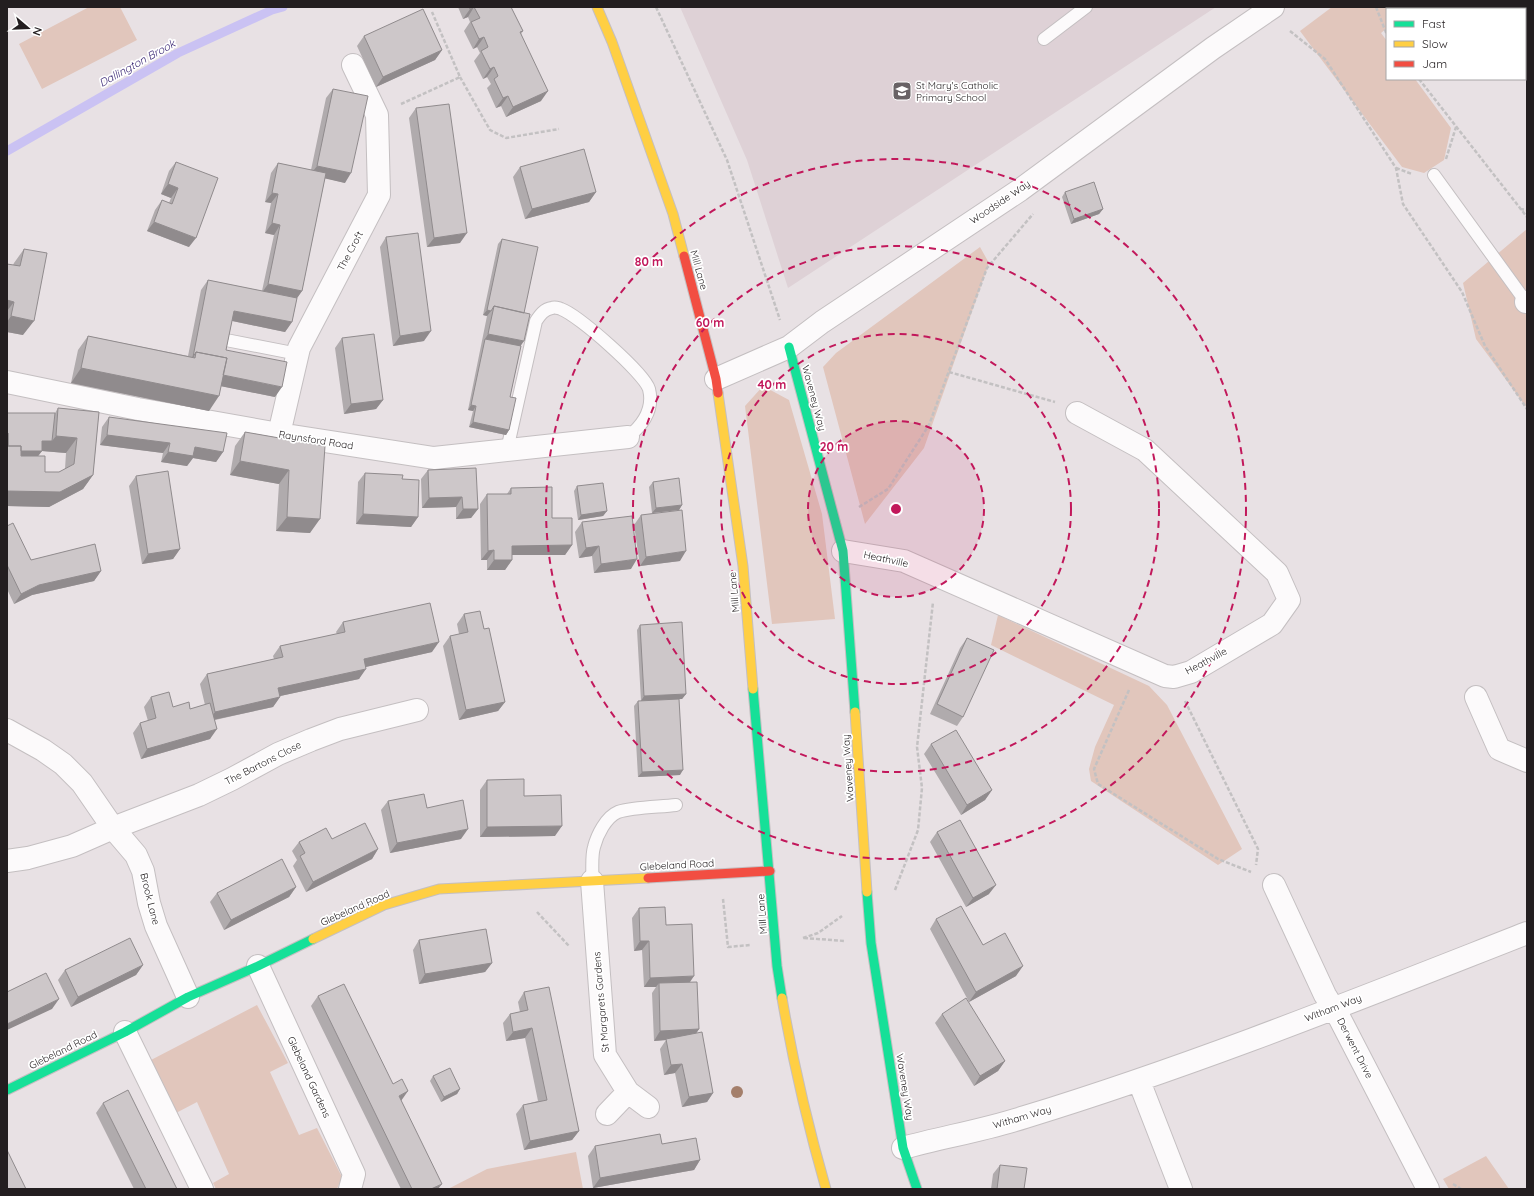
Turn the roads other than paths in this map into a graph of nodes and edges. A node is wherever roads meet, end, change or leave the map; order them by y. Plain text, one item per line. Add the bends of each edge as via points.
1 (597, 7) edge
2 (1086, 7) edge
3 (1269, 8) edge
4 (1044, 39) dead end
5 (353, 65) dead end
6 (1434, 175) dead end
7 (1527, 302) edge
8 (226, 340) edge
9 (789, 347) junction
10 (298, 354) junction
11 (716, 379) junction
12 (7, 382) edge
13 (1077, 413) road end
14 (279, 434) junction
15 (628, 437) joint
16 (507, 450) junction
17 (843, 551) junction
18 (1476, 697) dead end
19 (417, 710) dead end
20 (7, 730) edge
21 (1527, 761) edge
22 (676, 805) dead end
23 (113, 828) junction
24 (7, 861) edge
25 (770, 870) junction
26 (592, 881) junction
27 (1274, 885) road end
28 (1527, 933) edge
29 (258, 966) junction
30 (188, 997) junction
31 (1334, 1008) junction
32 (125, 1032) junction
33 (1139, 1081) junction
34 (7, 1090) edge
35 (628, 1092) junction
36 (648, 1107) dead end
37 (607, 1114) dead end
38 (903, 1148) junction
39 (202, 1189) edge
40 (350, 1189) edge
41 (826, 1189) edge
42 (917, 1189) edge
43 (1181, 1189) edge
44 (1428, 1189) edge

1 - 11 street, Mill Lane via 612,42 673,214
2 - 4 lane
3 - 9 street, Woodside Way via 1020,190 822,322
5 - 10 street, The Croft via 376,115 379,195
6 - 7 lane
8 - 10 lane
9 - 11 street, Woodside Way
9 - 17 street, Waveney Way
10 - 14 street, The Croft
11 - 25 street, Mill Lane via 743,566
12 - 14 street, Raynsford Road
13 - 17 street, Heathville via 1145,450 1277,573 1289,600 1272,624 1191,672 1174,677 1165,676 904,561
14 - 16 street, Raynsford Road via 434,458
15 - 16 street, Raynsford Road
15 - 16 lane via 644,420 650,404 648,387 636,370 585,326 561,309 553,307 546,309 536,321
17 - 38 street, Waveney Way via 871,943
18 - 21 street via 1499,750
19 - 23 street, The Bartons Close via 340,729 311,740 199,795
20 - 23 street, Brook Lane via 63,764 82,783
22 - 26 lane via 628,810 610,818 602,828 594,847
23 - 24 street via 72,846
23 - 30 street, Brook Lane via 136,855 143,872 156,926
25 - 26 street, Glebeland Road
25 - 41 street, Mill Lane via 777,966 789,1039
26 - 29 street, Glebeland Road via 440,889 384,905
26 - 35 street, St Margarets Gardens via 605,1055
27 - 31 street, Derwent Drive via 1325,995
28 - 31 street, Witham Way
29 - 30 street, Glebeland Road
29 - 40 street, Glebeland Gardens via 354,1174
30 - 32 street, Glebeland Road
31 - 33 street, Witham Way
31 - 44 street, Derwent Drive
32 - 34 street, Glebeland Road
32 - 39 street
33 - 38 street, Witham Way via 1023,1118
33 - 43 street
35 - 36 street, St Margarets Gardens
35 - 37 street
38 - 42 street, Waveney Way

